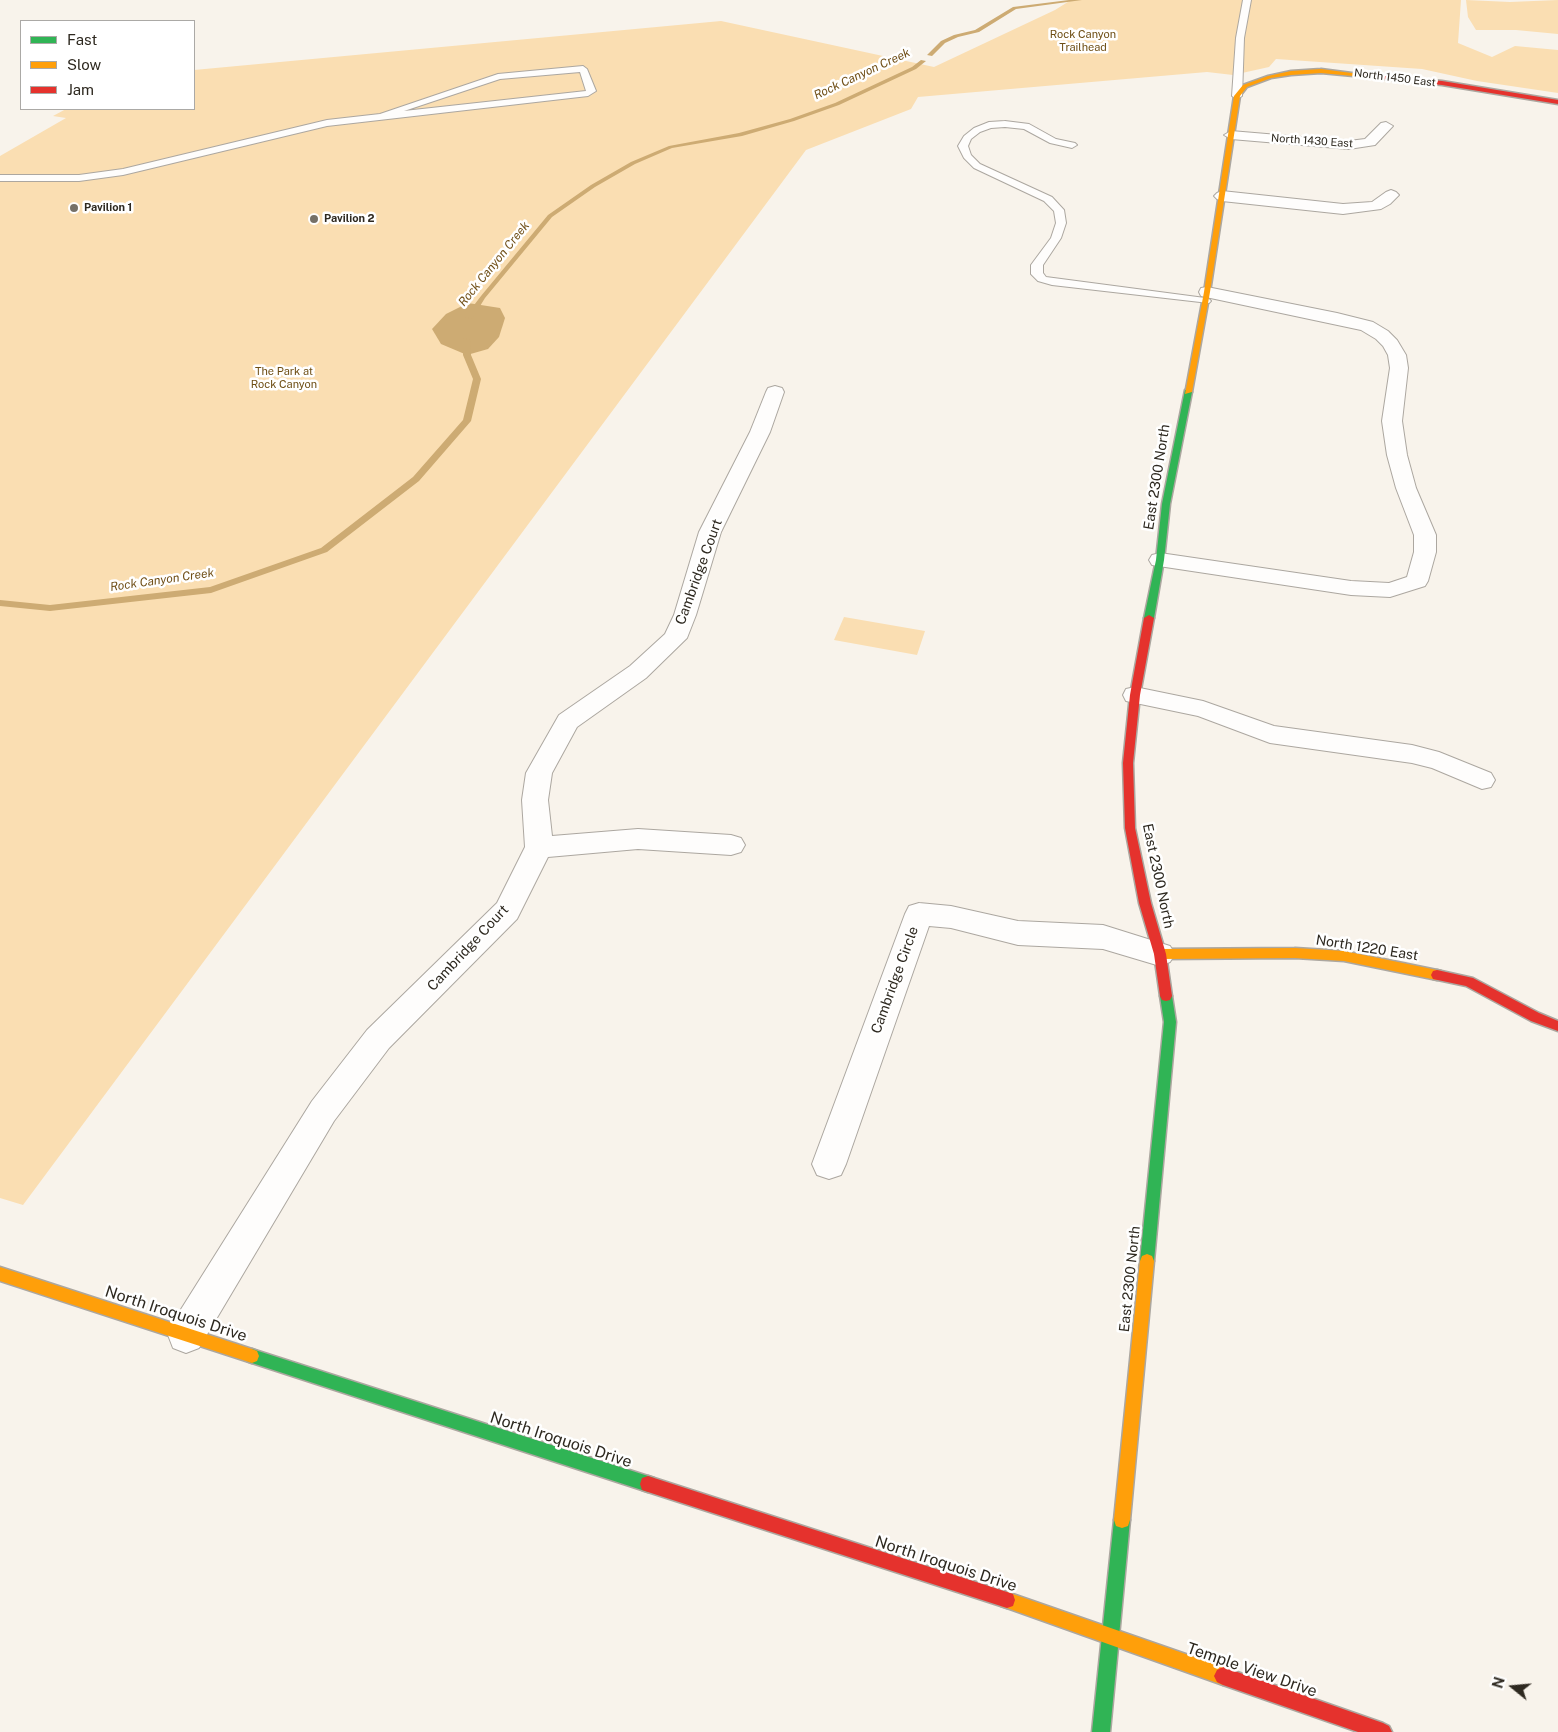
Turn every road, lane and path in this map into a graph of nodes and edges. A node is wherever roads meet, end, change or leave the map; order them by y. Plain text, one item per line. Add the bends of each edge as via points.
1 (1247, 0) edge
2 (1237, 96) junction
3 (1558, 102) edge
4 (384, 115) junction
5 (1386, 126) dead end
6 (1231, 135) junction
7 (1072, 145) dead end
8 (0, 178) edge
9 (36, 178) junction
10 (8, 189) dead end
11 (1391, 195) dead end
12 (1222, 196) junction
13 (1206, 297) junction
14 (775, 392) dead end
15 (1160, 560) junction
16 (1136, 695) junction
17 (1482, 780) dead end
18 (731, 845) dead end
19 (539, 847) junction
20 (1160, 954) junction
21 (1558, 1026) edge
22 (829, 1164) dead end
23 (0, 1274) edge
24 (186, 1335) junction
25 (1111, 1638) junction
26 (1101, 1732) edge
27 (1383, 1732) edge

1 - 2 lane via 1240,38
2 - 3 street, North 1450 East via 1245,86 1270,77 1321,71 1452,84
2 - 6 street, East 2300 North
4 - 4 lane via 588,93 592,90 583,69 517,74 498,77
4 - 9 lane via 327,123 122,172 79,178
5 - 6 street, North 1430 East via 1370,142 1349,145
6 - 12 street, East 2300 North
7 - 13 lane via 1053,141 1026,126 1005,124 977,130 963,146 977,166 1048,199 1059,210 1061,223 1056,238 1037,266 1037,274 1052,282
8 - 9 lane
9 - 10 lane
11 - 12 street via 1376,206 1343,209
12 - 13 street, East 2300 North
13 - 15 street, East 2300 North via 1168,496
13 - 15 street via 1337,318 1367,326 1391,344 1398,355 1399,368 1392,421 1396,446 1406,488 1425,535 1425,552 1417,581 1390,590 1350,588
14 - 19 street, Cambridge Court via 760,432 710,532 685,615 674,638 638,672 568,721 539,773 535,800
15 - 16 street, East 2300 North
16 - 17 street via 1203,709 1270,734 1412,754
16 - 20 street, East 2300 North via 1128,763 1130,828
18 - 19 street via 638,839
19 - 24 street, Cambridge Court via 507,911 378,1039 323,1112
20 - 21 street, North 1220 East via 1295,953 1344,956 1392,964 1469,982
20 - 22 street, Cambridge Circle via 1103,938 1018,933 951,917 919,914
20 - 25 street, East 2300 North via 1170,1022
23 - 24 street, North Iroquois Drive
24 - 25 street, North Iroquois Drive via 1012,1602
25 - 26 street, East 2300 North
25 - 27 street, Temple View Drive

